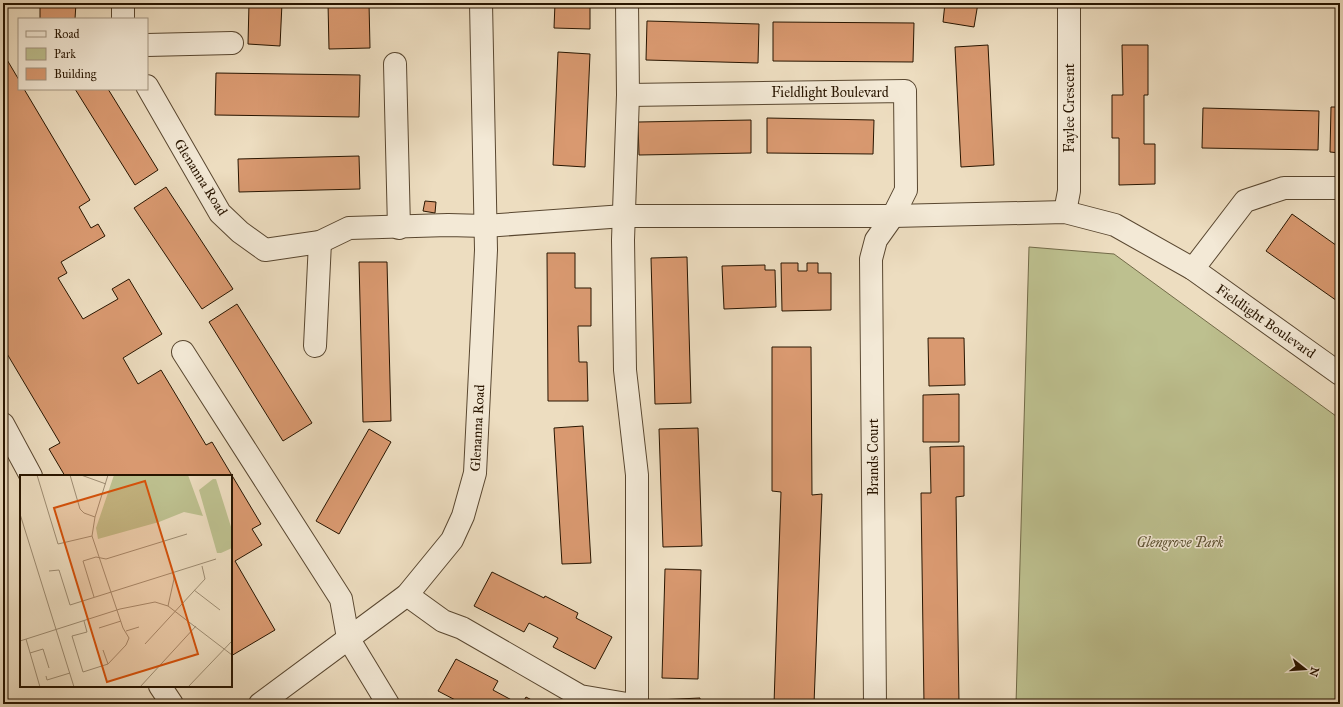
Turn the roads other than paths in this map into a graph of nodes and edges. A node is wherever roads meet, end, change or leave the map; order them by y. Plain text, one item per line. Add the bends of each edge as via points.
1 (123, 3) edge
2 (481, 3) edge
3 (627, 3) edge
4 (1069, 3) edge
5 (123, 18) edge
6 (232, 43) dead end
7 (148, 45) edge
8 (395, 64) dead end
9 (148, 88) edge
10 (628, 95) junction
11 (1340, 188) edge
12 (1065, 212) junction
13 (624, 216) junction
14 (893, 216) junction
15 (485, 226) junction
16 (399, 228) junction
17 (320, 242) junction
18 (1193, 269) junction
19 (315, 346) dead end
20 (183, 352) dead end
21 (1340, 374) edge
22 (3, 424) edge
23 (30, 475) edge
24 (407, 595) junction
25 (348, 638) junction
26 (161, 687) edge
27 (172, 704) edge
28 (260, 704) edge
29 (388, 704) edge
30 (627, 704) edge
31 (638, 704) edge
32 (875, 704) edge

1 - 5 street
2 - 15 street, Glenanna Road
3 - 10 street
4 - 12 street, Faylee Crescent via 1069,191
6 - 7 street
8 - 16 street
9 - 17 street, Glenanna Road via 220,213 240,232 264,250
10 - 13 street
10 - 14 street, Fieldlight Boulevard via 905,91 906,190
11 - 18 street via 1284,188 1245,201
12 - 14 street, Fieldlight Boulevard
12 - 18 street, Fieldlight Boulevard via 1115,225
13 - 14 street, Fieldlight Boulevard
13 - 15 street, Fieldlight Boulevard
13 - 31 street via 624,370 637,475
14 - 32 street, Brands Court via 876,240 871,259
15 - 16 street, Glenanna Road
15 - 24 street, Glenanna Road via 475,473 463,516 452,540
16 - 17 street, Glenanna Road via 349,228
17 - 19 street
18 - 21 street, Fieldlight Boulevard
20 - 25 street via 341,599
22 - 23 street
24 - 25 street, Glenanna Road
24 - 30 street via 443,620 462,628 580,696
25 - 28 street, Glenanna Road
25 - 29 street
26 - 27 street

